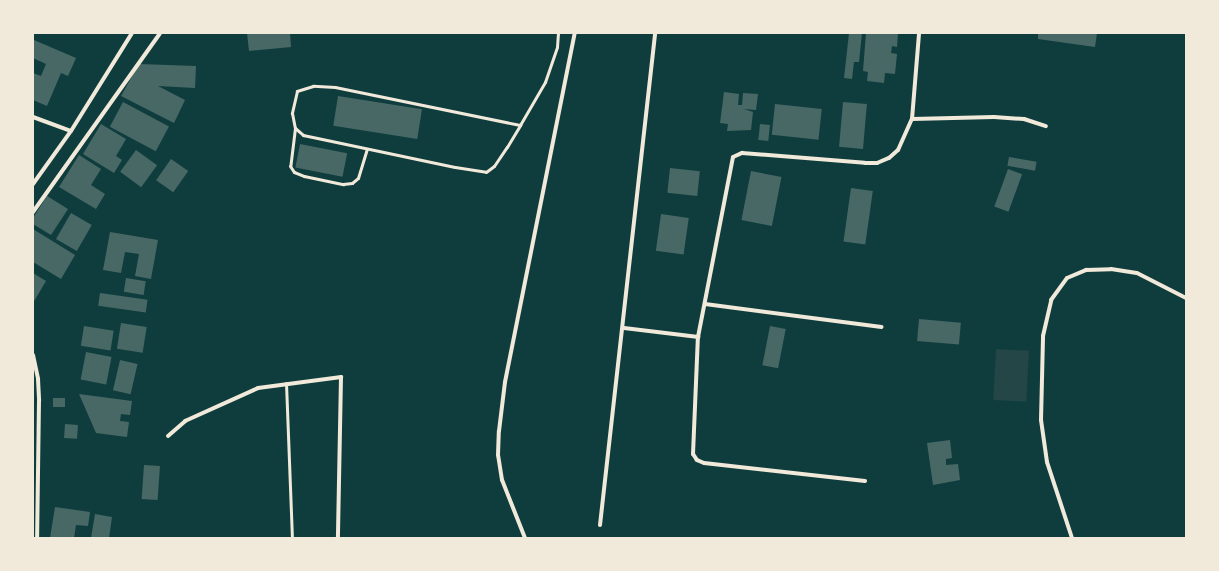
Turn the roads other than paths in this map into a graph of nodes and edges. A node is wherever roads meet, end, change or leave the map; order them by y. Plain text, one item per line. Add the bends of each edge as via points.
1 (132, 33) edge
2 (160, 33) edge
3 (558, 33) edge
4 (575, 33) edge
5 (655, 33) edge
6 (920, 33) edge
7 (33, 117) edge
8 (912, 119) junction
9 (520, 125) junction
10 (1046, 126) dead end
11 (295, 128) junction
12 (71, 131) junction
13 (367, 149) junction
14 (33, 184) edge
15 (33, 212) edge
16 (1186, 298) edge
17 (705, 304) junction
18 (882, 327) dead end
19 (624, 328) junction
20 (698, 337) junction
21 (33, 355) edge
22 (286, 383) junction
23 (168, 436) dead end
24 (865, 481) dead end
25 (600, 525) dead end
26 (37, 538) edge
27 (292, 538) edge
28 (338, 538) edge
29 (525, 538) edge
30 (1072, 538) edge

1 - 12 street
2 - 15 street
3 - 9 lane via 557,47 545,82
4 - 29 street via 505,382 499,431 498,455 502,480
5 - 19 street
6 - 8 street
7 - 12 street
8 - 10 street via 994,117 1024,120
8 - 17 street via 898,150 877,163 736,153 730,165
9 - 11 lane via 335,87 313,86 297,91 292,113
9 - 13 lane via 494,166 486,172
11 - 13 lane via 303,135
11 - 13 lane via 290,166 294,172 304,176 343,184 352,183 358,178
12 - 14 street
16 - 30 street via 1137,273 1111,269 1086,270 1067,278 1051,300 1043,336 1041,420 1047,462
17 - 18 street
17 - 20 street
19 - 20 street
19 - 25 street
20 - 24 street via 693,454 697,460 704,463
21 - 26 street via 38,374 39,400
22 - 23 street via 258,388 206,410 179,424
22 - 27 lane
22 - 28 street via 341,377

